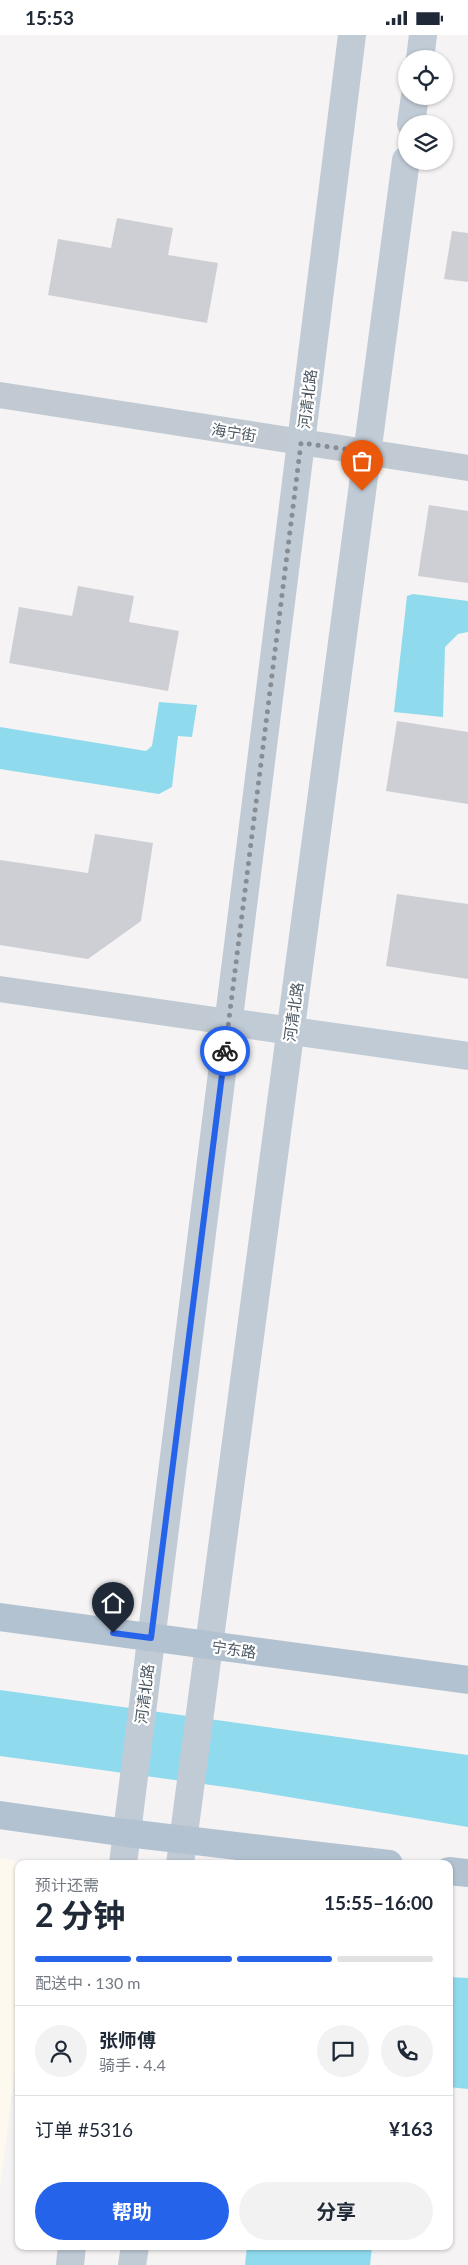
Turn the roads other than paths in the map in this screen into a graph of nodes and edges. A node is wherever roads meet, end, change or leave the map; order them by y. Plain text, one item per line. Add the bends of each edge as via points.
1 (352, 35) edge
2 (423, 35) edge
3 (421, 50) edge
4 (405, 170) edge
5 (0, 395) edge
6 (301, 443) junction
7 (368, 452) junction
8 (468, 468) edge
9 (0, 989) edge
10 (229, 1022) junction
11 (291, 1031) junction
12 (468, 1056) edge
13 (0, 1617) edge
14 (151, 1638) junction
15 (209, 1646) junction
16 (468, 1680) edge
17 (0, 1815) edge
18 (127, 1833) junction
19 (182, 1852) edge
20 (124, 1860) edge
21 (320, 1860) edge
22 (453, 1871) edge
23 (468, 1873) edge
24 (72, 2250) edge
25 (134, 2250) edge
26 (70, 2265) edge
27 (132, 2265) edge

1 - 6 main road, 河清北路
2 - 3 main road
4 - 7 main road, 河清北路
5 - 6 street, 海宁街
6 - 7 street, 海宁街
6 - 10 main road, 河清北路
7 - 8 street, 海宁街
7 - 11 main road, 河清北路
9 - 10 street
10 - 11 main road
10 - 14 main road, 河清北路
11 - 12 main road
11 - 15 main road, 河清北路
13 - 14 main road, 宁东路
14 - 15 main road, 宁东路
14 - 18 main road, 河清北路
15 - 16 main road, 宁东路
15 - 19 main road, 河清北路
17 - 18 main road
18 - 19 main road
18 - 20 main road, 河清北路
19 - 21 main road
22 - 23 main road
24 - 26 main road
25 - 27 main road

